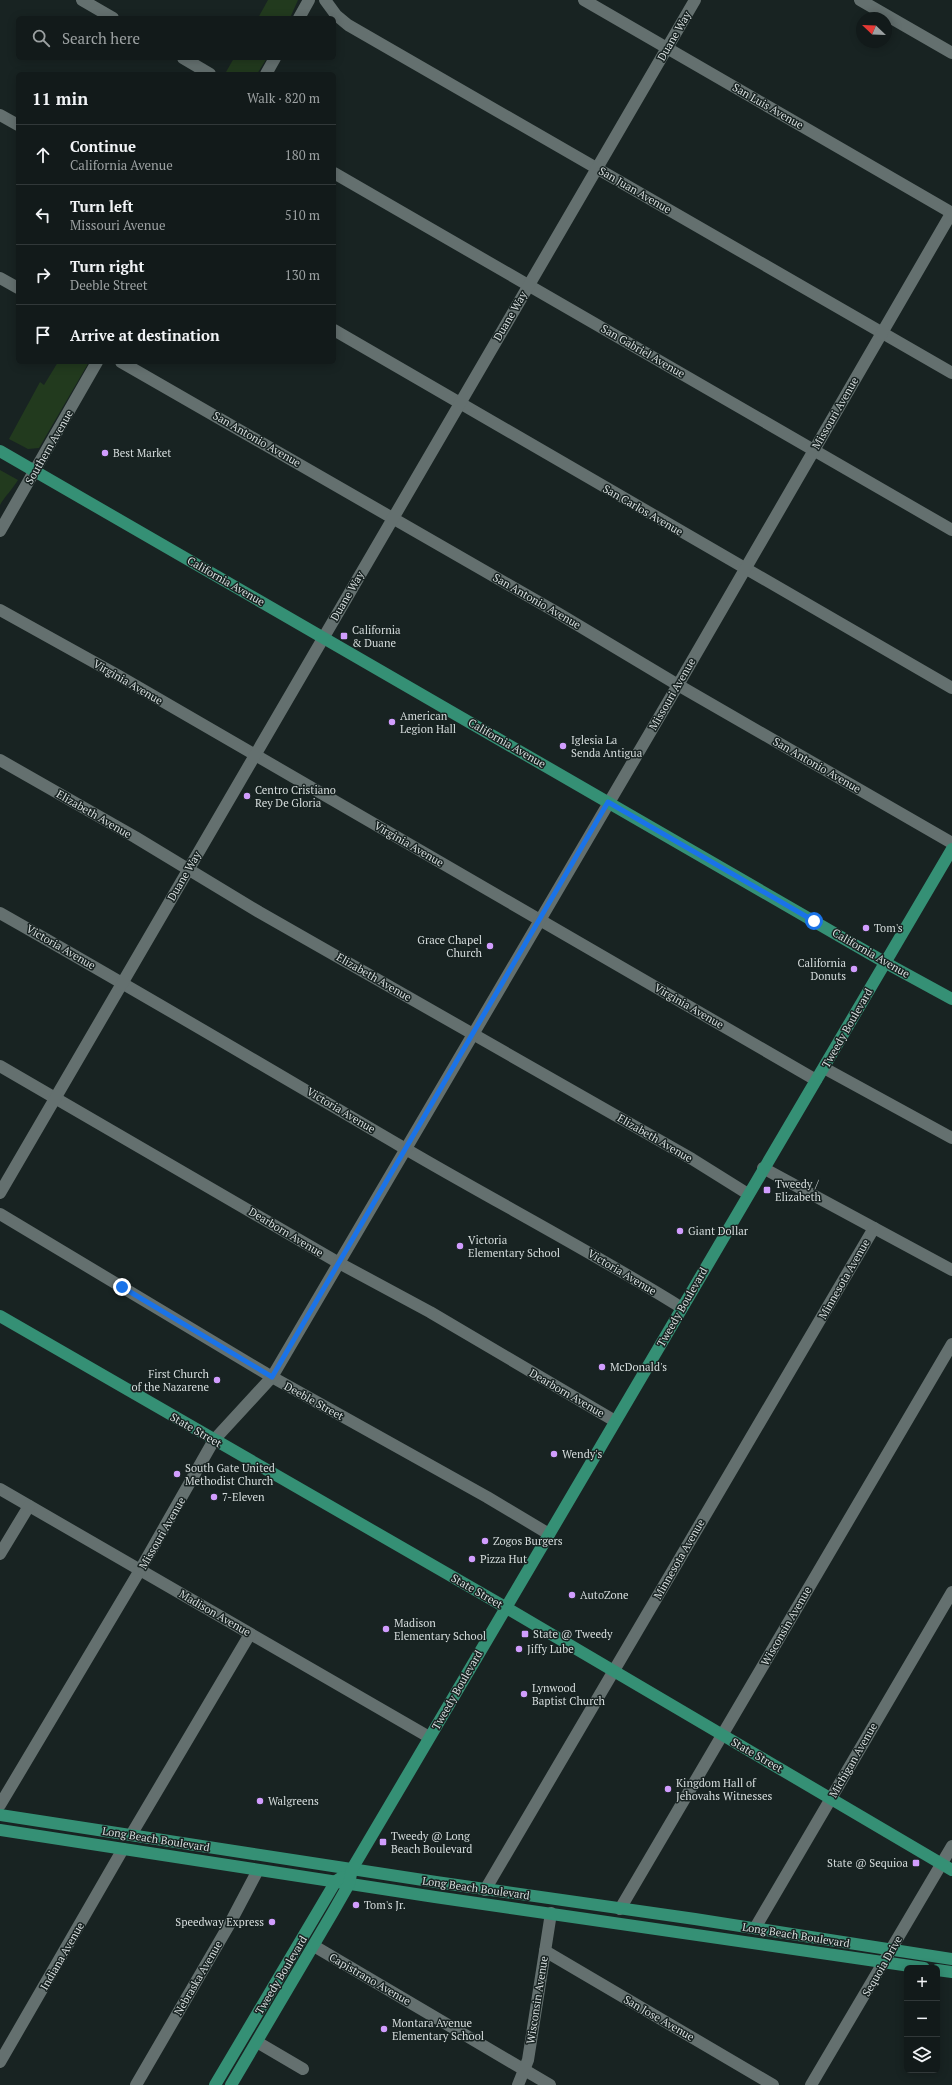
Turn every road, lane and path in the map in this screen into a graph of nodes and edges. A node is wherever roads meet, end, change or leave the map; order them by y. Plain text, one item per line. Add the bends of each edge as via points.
1 (82, 0) edge
2 (309, 0) edge
3 (325, 0) edge
4 (584, 0) edge
5 (695, 0) edge
6 (860, 0) edge
7 (110, 16) edge
8 (299, 16) edge
9 (667, 48) junction
10 (952, 52) edge
11 (186, 60) edge
12 (274, 60) edge
13 (207, 72) edge
14 (267, 72) edge
15 (0, 115) edge
16 (16, 124) edge
17 (597, 168) junction
18 (336, 174) edge
19 (952, 213) edge
20 (0, 278) edge
21 (529, 285) junction
22 (16, 287) edge
23 (336, 331) edge
24 (882, 333) junction
25 (97, 364) edge
26 (124, 364) edge
27 (952, 373) edge
28 (460, 403) junction
29 (814, 449) junction
30 (0, 450) edge
31 (35, 471) junction
32 (393, 518) junction
33 (952, 530) edge
34 (0, 531) edge
35 (744, 569) junction
36 (0, 610) edge
37 (323, 637) junction
38 (678, 685) junction
39 (952, 688) edge
40 (255, 755) junction
41 (0, 760) edge
42 (608, 802) junction
43 (952, 843) edge
44 (952, 849) edge
45 (188, 870) junction
46 (0, 913) edge
47 (539, 920) junction
48 (886, 963) junction
49 (122, 982) junction
50 (952, 999) edge
51 (473, 1033) junction
52 (0, 1066) edge
53 (824, 1068) junction
54 (816, 1080) junction
55 (56, 1098) junction
56 (952, 1138) edge
57 (405, 1149) junction
58 (763, 1168) junction
59 (0, 1193) edge
60 (748, 1194) junction
61 (0, 1214) edge
62 (874, 1228) junction
63 (338, 1263) junction
64 (952, 1270) edge
65 (682, 1308) junction
66 (0, 1316) edge
67 (952, 1344) edge
68 (272, 1377) junction
69 (615, 1421) junction
70 (214, 1440) junction
71 (0, 1489) edge
72 (29, 1506) junction
73 (548, 1534) junction
74 (0, 1554) edge
75 (140, 1570) junction
76 (952, 1592) edge
77 (505, 1607) junction
78 (250, 1634) junction
79 (614, 1671) junction
80 (722, 1735) junction
81 (429, 1737) junction
82 (831, 1799) junction
83 (0, 1805) edge
84 (0, 1814) edge
85 (0, 1830) edge
86 (131, 1835) junction
87 (952, 1846) edge
88 (123, 1849) junction
89 (947, 1867) edge
90 (352, 1869) junction
91 (258, 1870) junction
92 (336, 1881) junction
93 (349, 1884) junction
94 (485, 1890) junction
95 (620, 1909) junction
96 (551, 1913) junction
97 (572, 1916) junction
98 (755, 1928) junction
99 (314, 1946) junction
100 (891, 1950) junction
101 (545, 1951) junction
102 (952, 1959) edge
103 (884, 1961) junction
104 (907, 1965) edge
105 (940, 1970) edge
106 (952, 1972) edge
107 (257, 2042) junction
108 (0, 2062) edge
109 (304, 2069) dead end
110 (525, 2070) junction
111 (136, 2085) edge
112 (215, 2085) edge
113 (231, 2085) edge
114 (518, 2085) edge
115 (550, 2085) edge
116 (773, 2085) edge
117 (811, 2085) edge

1 - 7 street
2 - 8 street
3 - 17 street, San Juan Avenue via 336,15 348,24
4 - 9 street, San Luis Avenue
5 - 9 street, Duane Way
6 - 10 street
9 - 17 street, Duane Way
9 - 19 street, San Luis Avenue
11 - 13 street
12 - 14 street
15 - 16 street
17 - 21 street, Duane Way
17 - 24 street, San Juan Avenue
18 - 21 street, San Gabriel Avenue
19 - 24 street, Missouri Avenue
20 - 22 street
21 - 28 street, Duane Way
21 - 29 street, San Gabriel Avenue
23 - 28 street, San Carlos Avenue
24 - 27 street, San Juan Avenue
24 - 29 street, Missouri Avenue
25 - 31 street, Southern Avenue
26 - 32 street, San Antonio Avenue
28 - 32 street, Duane Way
28 - 35 street, San Carlos Avenue
29 - 33 street, San Gabriel Avenue
29 - 35 street, Missouri Avenue
30 - 31 main road, California Avenue
31 - 34 street, Southern Avenue
31 - 37 main road, California Avenue
32 - 37 street, Duane Way
32 - 38 street, San Antonio Avenue via 573,621
35 - 38 street, Missouri Avenue
35 - 39 street, San Carlos Avenue
36 - 40 street, Virginia Avenue
37 - 40 street, Duane Way
37 - 42 main road, California Avenue
38 - 42 street, Missouri Avenue
38 - 43 street, San Antonio Avenue
40 - 45 street, Duane Way
40 - 47 street, Virginia Avenue
41 - 45 street, Elizabeth Avenue
42 - 47 street, Missouri Avenue
42 - 48 main road, California Avenue
44 - 48 main road, Tweedy Boulevard
45 - 49 street, Duane Way
45 - 51 street, Elizabeth Avenue
46 - 49 street, Victoria Avenue
47 - 51 street, Missouri Avenue
47 - 54 street, Virginia Avenue
48 - 50 main road, California Avenue
48 - 53 main road, Tweedy Boulevard
49 - 55 street, Duane Way
49 - 57 street, Victoria Avenue
51 - 57 street, Missouri Avenue
51 - 60 street, Elizabeth Avenue
52 - 55 street, Dearborn Avenue
53 - 54 main road, Tweedy Boulevard
53 - 56 street
54 - 58 main road, Tweedy Boulevard
55 - 59 street, Duane Way
55 - 63 street, Dearborn Avenue
57 - 63 street, Missouri Avenue
57 - 65 street, Victoria Avenue via 545,1227
58 - 60 main road, Tweedy Boulevard
58 - 62 street
60 - 65 main road, Tweedy Boulevard
61 - 68 street, Deeble Street
62 - 64 street
62 - 79 street, Minnesota Avenue
63 - 68 street, Missouri Avenue
63 - 69 street, Dearborn Avenue via 418,1306
65 - 69 main road, Tweedy Boulevard
66 - 70 main road, State Street
67 - 80 street, Wisconsin Avenue
68 - 70 street, Missouri Avenue
68 - 73 street, Deeble Street
69 - 73 main road, Tweedy Boulevard
70 - 75 street, Missouri Avenue
70 - 77 main road, State Street
71 - 72 street, Madison Avenue
72 - 74 street
72 - 75 street, Madison Avenue
73 - 77 main road, Tweedy Boulevard
75 - 78 street, Madison Avenue
75 - 83 street, Missouri Avenue
76 - 82 street, Michigan Avenue
77 - 79 main road, State Street
77 - 81 main road, Tweedy Boulevard
78 - 81 street, Madison Avenue
78 - 86 street
79 - 80 main road, State Street
79 - 94 street, Minnesota Avenue
80 - 82 main road, State Street
80 - 95 street, Wisconsin Avenue
81 - 90 main road, Tweedy Boulevard
82 - 89 main road, State Street
82 - 98 street, Michigan Avenue
84 - 86 main road, Long Beach Boulevard
85 - 88 main road, Long Beach Boulevard
86 - 90 main road, Long Beach Boulevard
87 - 89 street, Sequoia Drive
88 - 91 main road, Long Beach Boulevard
88 - 108 street, Indiana Avenue
89 - 100 street, Sequoia Drive
90 - 92 main road, Tweedy Boulevard
90 - 93 main road, Tweedy Boulevard
90 - 94 main road, Long Beach Boulevard
91 - 92 main road, Long Beach Boulevard
91 - 111 street, Nebraska Avenue
92 - 93 main road, Long Beach Boulevard
92 - 112 main road, Tweedy Boulevard
93 - 96 main road, Long Beach Boulevard
93 - 99 main road, Tweedy Boulevard
94 - 95 main road, Long Beach Boulevard
95 - 97 main road via 613,1915 580,1910
95 - 98 main road, Long Beach Boulevard
96 - 97 main road, Long Beach Boulevard
96 - 101 street, Wisconsin Avenue
97 - 103 main road, Long Beach Boulevard via 723,1937 824,1955
98 - 100 main road, Long Beach Boulevard
99 - 107 main road, Tweedy Boulevard
99 - 110 street, Capistrano Avenue
100 - 102 main road, Long Beach Boulevard
100 - 103 street, Sequoia Drive
101 - 110 street, Wisconsin Avenue
101 - 116 street, San Jose Avenue
103 - 104 main road, Long Beach Boulevard
103 - 117 street, Sequoia Drive
105 - 106 main road
107 - 109 street
107 - 113 main road, Tweedy Boulevard
110 - 114 street, Wisconsin Avenue
110 - 115 street, Capistrano Avenue

